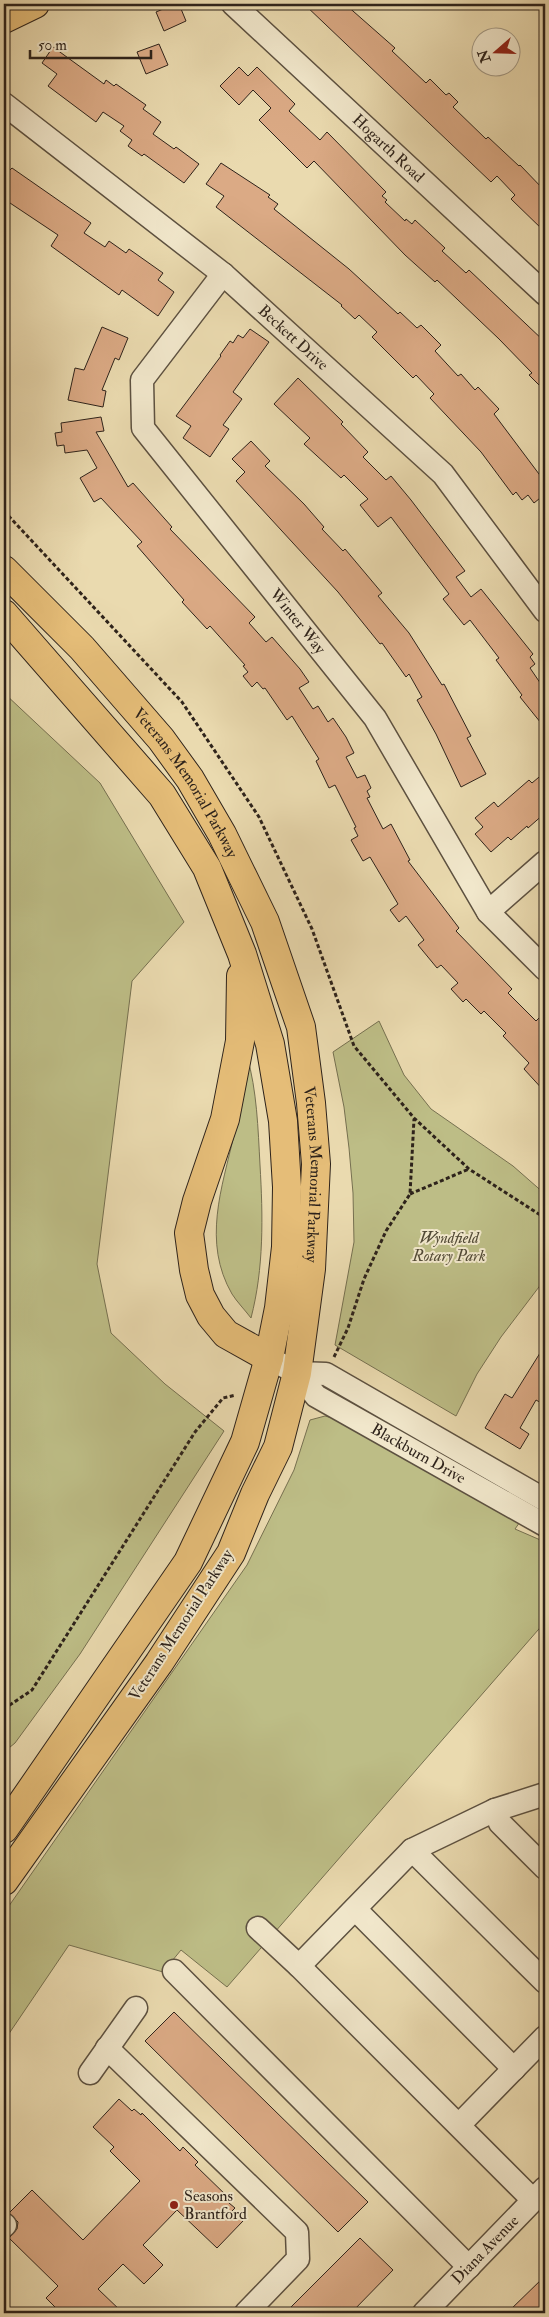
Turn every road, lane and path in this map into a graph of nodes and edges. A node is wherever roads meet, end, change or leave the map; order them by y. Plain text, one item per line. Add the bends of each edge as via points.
1 (35, 4) edge
2 (233, 4) edge
3 (4, 19) edge
4 (4, 104) edge
5 (223, 274) junction
6 (545, 294) edge
7 (4, 570) edge
8 (545, 611) edge
9 (4, 614) edge
10 (545, 862) edge
11 (488, 912) junction
12 (242, 954) junction
13 (545, 969) edge
14 (469, 1169) junction
15 (410, 1194) junction
16 (545, 1218) edge
17 (269, 1358) junction
18 (297, 1373) junction
19 (326, 1374) junction
20 (259, 1391) junction
21 (545, 1500) edge
22 (545, 1524) edge
23 (4, 1709) edge
24 (545, 1794) edge
25 (495, 1810) junction
26 (4, 1829) edge
27 (412, 1850) junction
28 (545, 1868) edge
29 (4, 1882) edge
30 (355, 1909) junction
31 (258, 1928) dead end
32 (299, 1966) junction
33 (174, 1971) dead end
34 (545, 1982) edge
35 (136, 2008) dead end
36 (545, 2037) edge
37 (107, 2048) junction
38 (514, 2069) junction
39 (90, 2073) dead end
40 (459, 2125) junction
41 (539, 2194) edge
42 (469, 2267) junction
43 (246, 2313) edge
44 (424, 2313) edge

1 - 3 main road
2 - 6 street, Hogarth Road
4 - 5 street, Beckett Drive
5 - 8 street, Beckett Drive via 443,474
5 - 11 street, Winter Way via 142,380 144,428 375,718
7 - 18 main road, Veterans Memorial Parkway via 82,648 161,739 190,779 222,834 268,930 301,1027 316,1164 311,1269
9 - 12 main road, Veterans Memorial Parkway via 162,795 207,868
10 - 11 street
11 - 13 street, Winter Way
12 - 17 main road, Veterans Memorial Parkway via 270,1044 283,1121 286,1247 280,1308
12 - 17 main road via 240,1040 225,1119 189,1234 200,1295 211,1316 226,1334
14 - 15 path
14 - 15 path via 414,1118
14 - 16 path
15 - 19 path via 382,1238 348,1328
17 - 18 street, Blackburn Drive
17 - 20 main road, Veterans Memorial Parkway
18 - 19 street, Blackburn Drive
18 - 22 street, Blackburn Drive via 316,1396
18 - 29 main road, Veterans Memorial Parkway via 278,1447 231,1553 159,1663
19 - 21 street, Blackburn Drive
20 - 23 path via 223,1398 195,1432 32,1690
20 - 26 main road, Veterans Memorial Parkway via 245,1442 188,1562
24 - 25 street
25 - 27 street
25 - 28 street via 500,1823
27 - 30 street
27 - 34 street
30 - 32 street
30 - 38 street
31 - 32 street
32 - 40 street
33 - 42 street
35 - 37 street
36 - 38 street
37 - 39 street
37 - 43 street via 297,2232 298,2259
38 - 40 street
40 - 41 street
41 - 42 street, Diana Avenue
42 - 44 street, Diana Avenue

